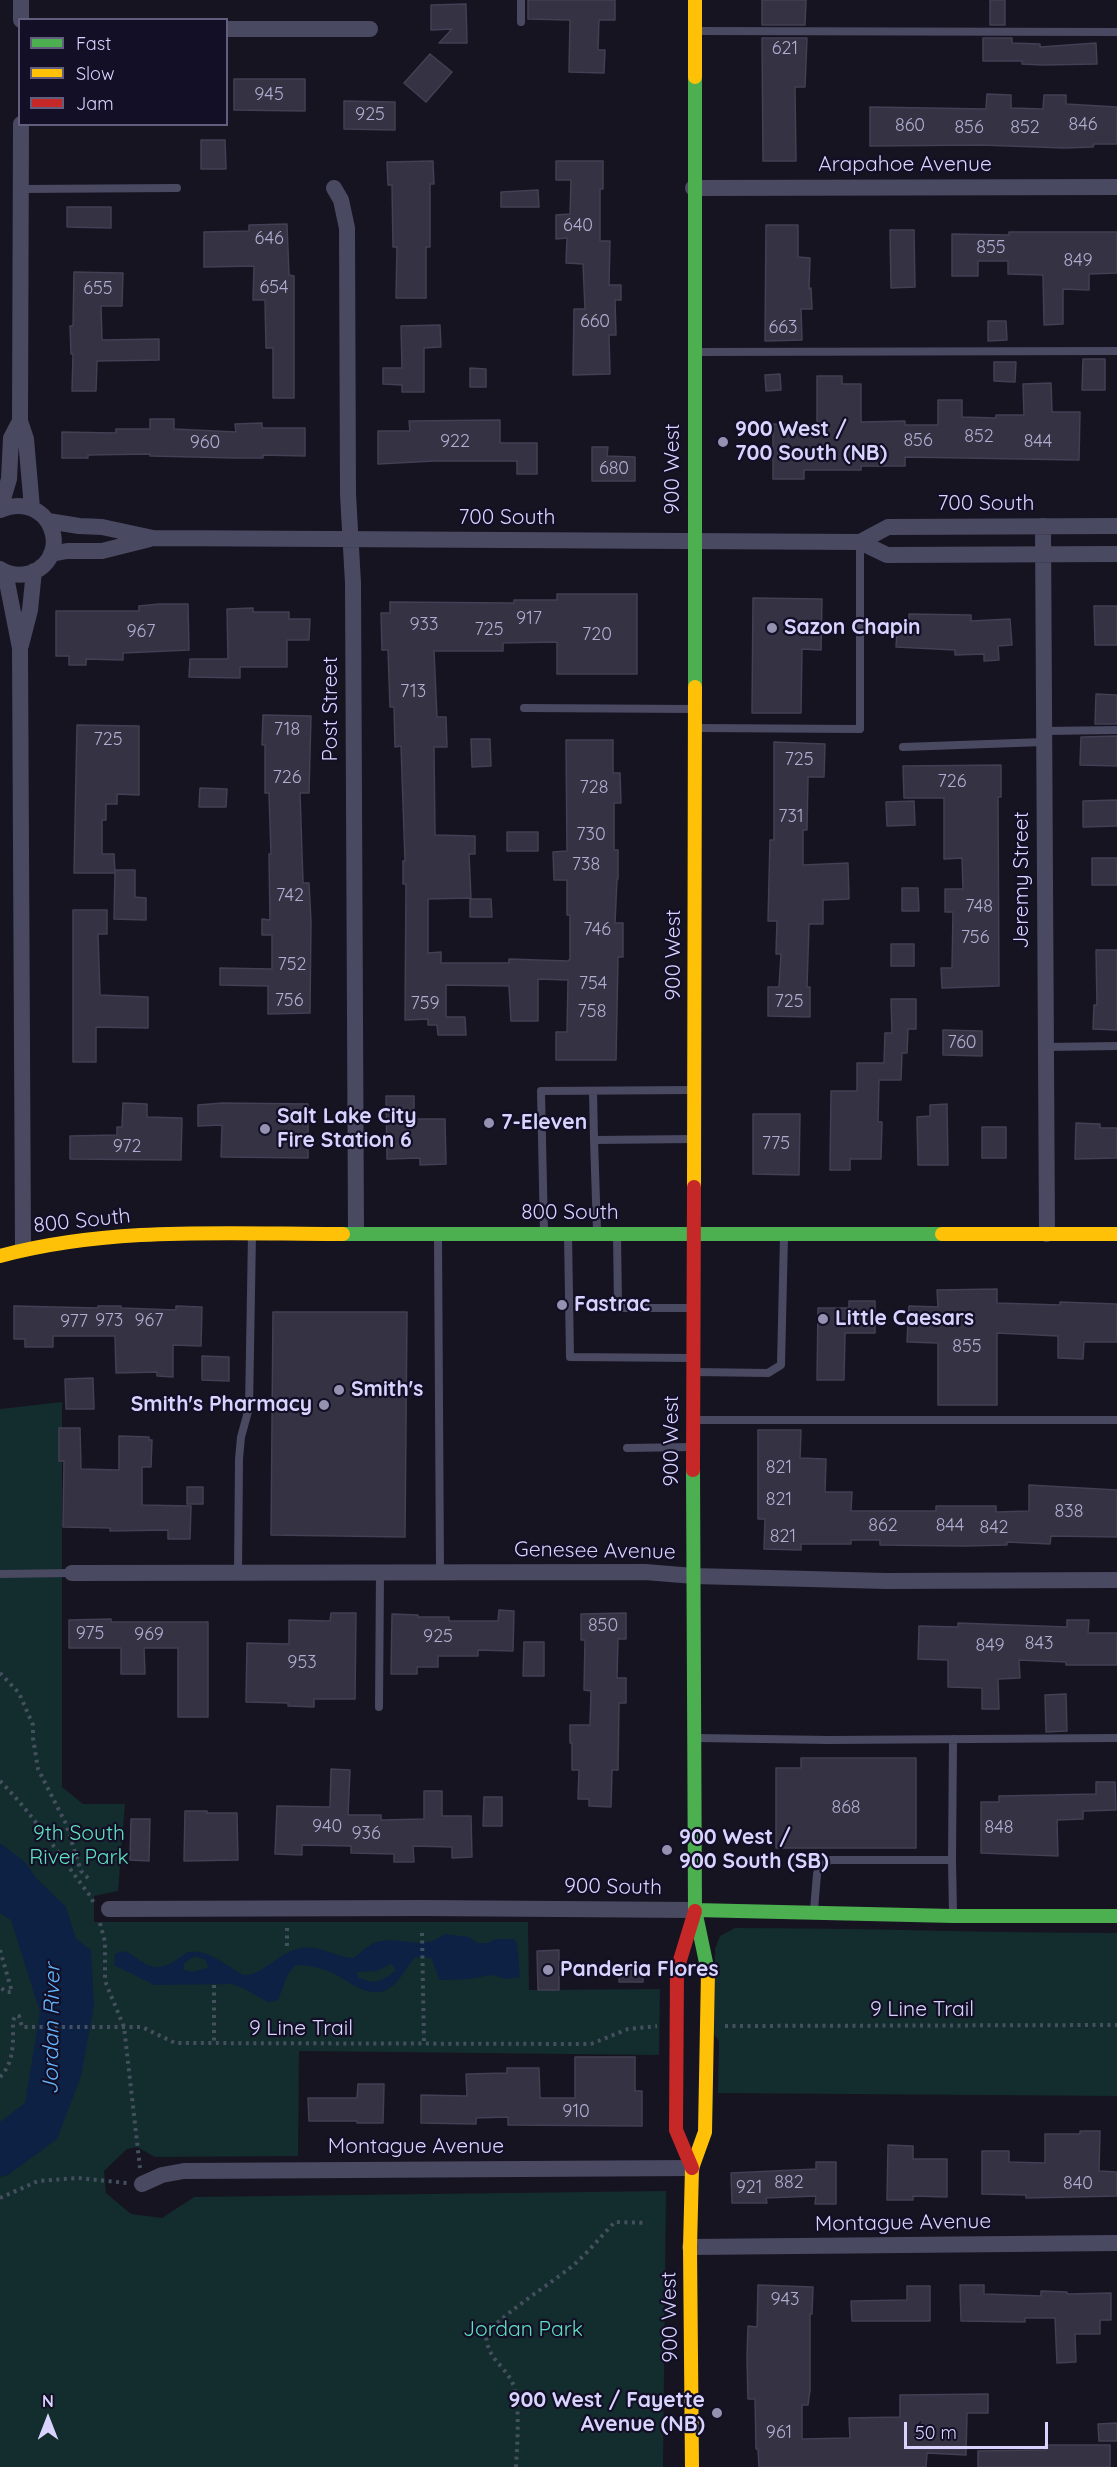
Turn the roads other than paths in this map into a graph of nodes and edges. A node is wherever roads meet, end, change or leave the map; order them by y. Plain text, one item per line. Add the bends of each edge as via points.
1 (21, 0) edge
2 (521, 0) edge
3 (695, 0) edge
4 (21, 18) edge
5 (521, 22) dead end
6 (228, 29) edge
7 (370, 29) dead end
8 (695, 31) junction
9 (1117, 32) edge
10 (21, 126) edge
11 (1117, 187) edge
12 (177, 188) dead end
13 (334, 188) dead end
14 (693, 188) junction
15 (21, 189) junction
16 (1117, 351) edge
17 (694, 352) junction
18 (20, 421) junction
19 (32, 508) junction
20 (0, 510) edge
21 (48, 521) junction
22 (1043, 526) junction
23 (1117, 526) edge
24 (153, 537) junction
25 (351, 539) junction
26 (694, 541) junction
27 (860, 542) junction
28 (1043, 554) junction
29 (1117, 554) edge
30 (51, 555) junction
31 (2, 571) edge
32 (34, 572) junction
33 (20, 648) junction
34 (524, 708) dead end
35 (694, 709) junction
36 (694, 728) junction
37 (1117, 730) edge
38 (1044, 736) junction
39 (903, 747) dead end
40 (1117, 1046) edge
41 (1046, 1047) junction
42 (695, 1090) junction
43 (593, 1091) junction
44 (694, 1139) junction
45 (594, 1140) junction
46 (356, 1233) junction
47 (438, 1233) junction
48 (544, 1233) junction
49 (568, 1233) junction
50 (597, 1233) junction
51 (252, 1234) junction
52 (617, 1234) junction
53 (694, 1234) junction
54 (784, 1234) junction
55 (1047, 1234) junction
56 (1117, 1234) edge
57 (23, 1248) junction
58 (0, 1256) edge
59 (694, 1308) junction
60 (693, 1365) junction
61 (693, 1420) junction
62 (1117, 1420) edge
63 (693, 1447) junction
64 (627, 1448) dead end
65 (440, 1572) junction
66 (72, 1573) joint
67 (238, 1573) junction
68 (380, 1573) junction
69 (0, 1574) edge
70 (694, 1576) junction
71 (1117, 1580) edge
72 (379, 1707) dead end
73 (696, 1738) junction
74 (1117, 1738) edge
75 (953, 1739) junction
76 (952, 1860) junction
77 (695, 1910) junction
78 (101, 1911) road end
79 (814, 1911) junction
80 (953, 1916) junction
81 (1117, 1916) edge
82 (692, 2168) junction
83 (142, 2184) road end
84 (1117, 2243) edge
85 (690, 2247) junction
86 (692, 2467) edge

1 - 4 street
2 - 5 lane
3 - 8 main road, 900 West
6 - 7 street
8 - 9 lane
8 - 14 main road, 900 West
10 - 15 street
11 - 14 street, Arapahoe Avenue
12 - 15 lane
13 - 25 street, Post Street via 347,228
14 - 17 main road, 900 West
15 - 18 street
16 - 17 lane
17 - 26 main road, 900 West
18 - 19 street via 26,439
18 - 20 street via 11,438 9,479
19 - 20 street via 10,506
19 - 21 street
21 - 24 street, 700 South
21 - 30 street via 54,537
22 - 23 street, 700 South
22 - 27 street, 700 South via 888,527
22 - 28 street, Jeremy Street
24 - 25 street, 700 South
24 - 30 street, 700 South via 102,551
25 - 26 street, 700 South
25 - 46 street, Post Street
26 - 27 street, 700 South
26 - 35 main road, 900 West
27 - 28 street, 700 South via 887,555
27 - 36 lane via 860,729
28 - 29 street, 700 South
28 - 38 street, Jeremy Street
30 - 32 street
31 - 32 street via 25,575
31 - 33 street
32 - 33 street
33 - 57 street
34 - 35 lane
35 - 36 main road, 900 West
36 - 42 main road, 900 West
37 - 38 lane
38 - 39 lane
38 - 41 street, Jeremy Street
40 - 41 lane
41 - 55 street, Jeremy Street
42 - 43 lane
42 - 44 main road, 900 West
43 - 45 lane
43 - 48 lane via 541,1091
44 - 45 lane
44 - 53 main road, 900 West
45 - 50 lane
46 - 47 main road, 800 South
46 - 51 main road, 800 South
47 - 48 main road, 800 South
47 - 65 lane
48 - 49 main road, 800 South
49 - 50 main road, 800 South
49 - 60 lane via 570,1357
50 - 52 main road, 800 South
51 - 57 main road, 800 South via 97,1239
51 - 67 lane via 249,1408 239,1458
52 - 53 main road, 800 South
52 - 59 lane via 618,1308
53 - 54 main road, 800 South
53 - 59 main road, 900 West
54 - 55 main road, 800 South
54 - 60 lane via 781,1365 768,1373
55 - 56 main road, 800 South
57 - 58 main road, 800 South
59 - 60 main road, 900 West
60 - 61 main road, 900 West
61 - 62 lane
61 - 63 main road, 900 West
63 - 64 lane
63 - 70 main road, 900 West
65 - 68 street, Genesee Avenue
65 - 70 street, Genesee Avenue via 645,1572
66 - 67 street, Genesee Avenue
66 - 69 lane
67 - 68 street, Genesee Avenue
68 - 72 lane
70 - 71 street, Genesee Avenue via 886,1581
70 - 73 main road, 900 West
73 - 75 lane
73 - 77 main road, 900 West
74 - 75 lane
75 - 76 lane
76 - 79 lane via 830,1860 817,1874
76 - 80 lane
77 - 78 street, 900 South
77 - 79 main road, 900 South
77 - 82 main road, 900 West via 708,1972 705,2132
77 - 82 main road, 900 West via 677,1970 676,2130
79 - 80 main road, 900 South
80 - 81 main road, 900 South
82 - 83 street, Montague Avenue via 184,2171
82 - 85 main road, 900 West
84 - 85 street, Montague Avenue
85 - 86 main road, 900 West

